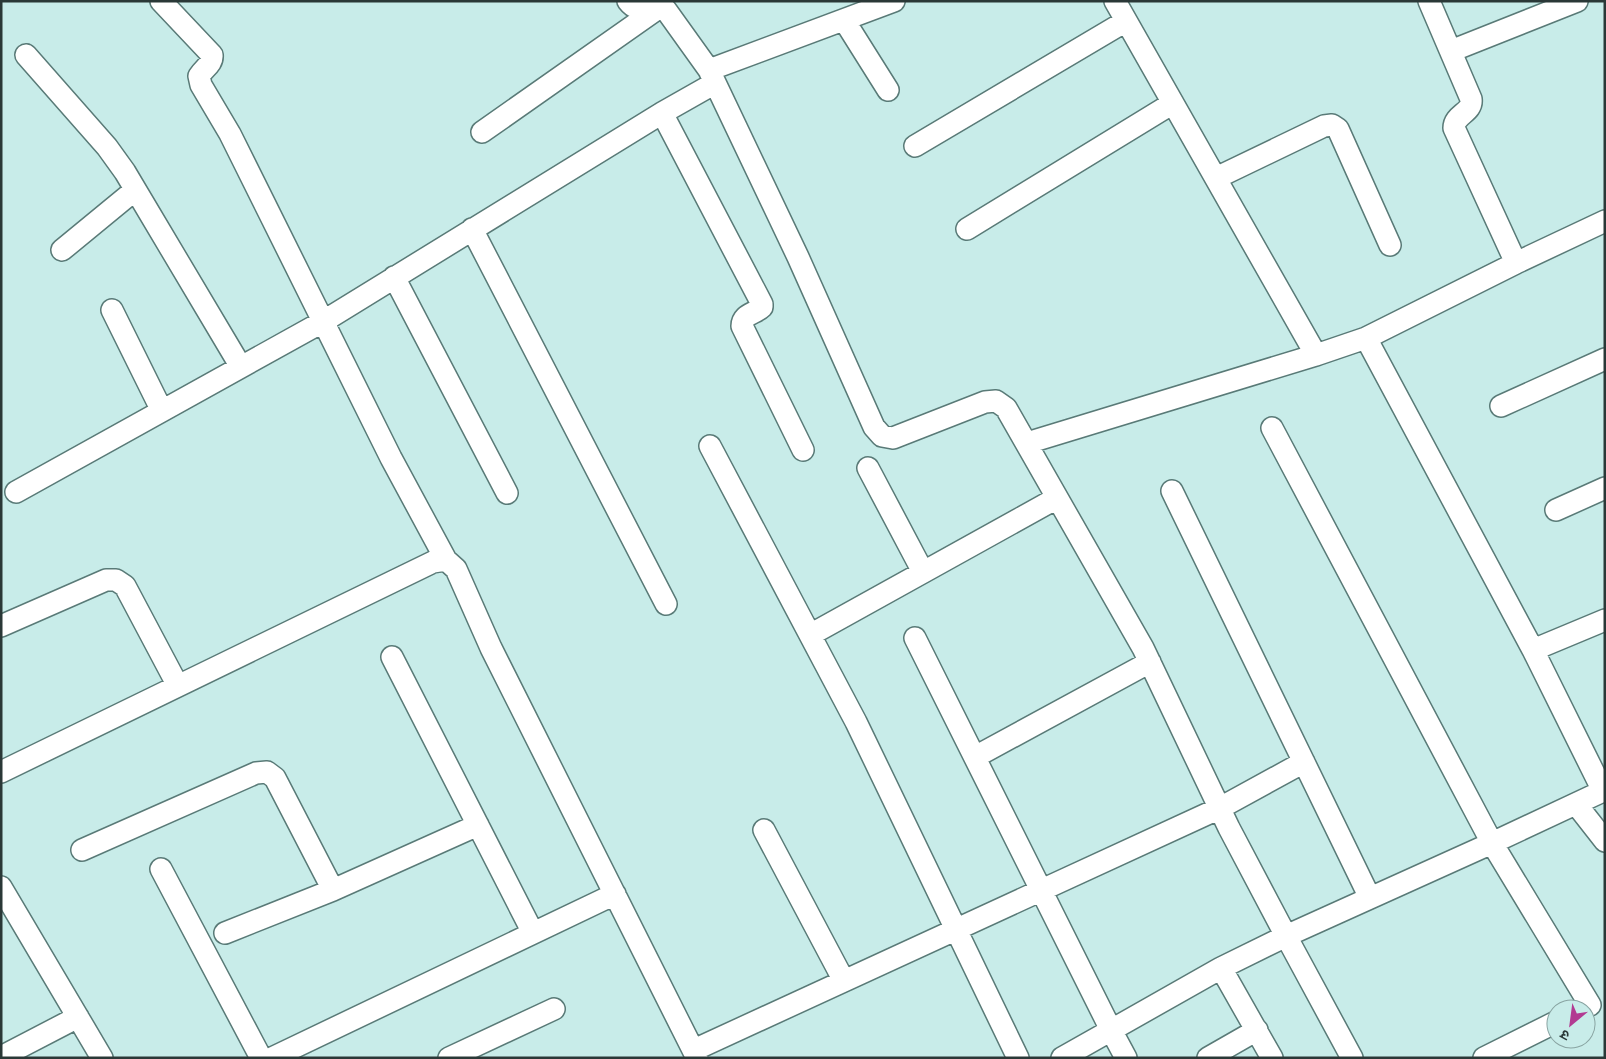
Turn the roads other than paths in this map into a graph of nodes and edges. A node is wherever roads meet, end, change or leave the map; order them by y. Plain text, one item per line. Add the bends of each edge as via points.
1 (161, 1) edge
2 (628, 1) edge
3 (894, 1) edge
4 (1115, 1) edge
5 (1429, 1) edge
6 (1577, 1) edge
7 (660, 6) junction
8 (844, 20) junction
9 (1126, 21) junction
10 (1451, 51) junction
11 (26, 55) dead end
12 (712, 76) junction
13 (888, 90) dead end
14 (1173, 103) junction
15 (662, 113) junction
16 (482, 132) dead end
17 (914, 146) dead end
18 (1216, 178) junction
19 (136, 190) junction
20 (1605, 221) edge
21 (472, 229) junction
22 (967, 229) dead end
23 (1390, 245) dead end
24 (62, 250) dead end
25 (1516, 263) junction
26 (394, 277) junction
27 (112, 310) dead end
28 (324, 321) junction
29 (1366, 338) junction
30 (1316, 355) junction
31 (1605, 359) edge
32 (241, 367) junction
33 (1501, 406) dead end
34 (162, 411) junction
35 (1272, 428) dead end
36 (1027, 444) junction
37 (710, 446) dead end
38 (803, 450) dead end
39 (868, 468) dead end
40 (1605, 488) edge
41 (1172, 491) dead end
42 (16, 492) dead end
43 (507, 493) dead end
44 (1057, 498) junction
45 (1556, 510) dead end
46 (446, 560) junction
47 (923, 572) junction
48 (666, 604) dead end
49 (1605, 620) edge
50 (1, 626) edge
51 (810, 635) junction
52 (915, 638) dead end
53 (1533, 650) junction
54 (392, 657) dead end
55 (1150, 662) junction
56 (178, 686) junction
57 (975, 757) junction
58 (1304, 762) junction
59 (1, 772) edge
60 (1604, 790) edge
61 (1576, 804) junction
62 (1220, 808) junction
63 (478, 825) junction
64 (764, 830) dead end
65 (1605, 841) edge
66 (1492, 843) junction
67 (82, 850) dead end
68 (161, 869) dead end
69 (1, 887) edge
70 (1041, 889) junction
71 (333, 890) junction
72 (615, 894) junction
73 (1370, 898) junction
74 (956, 929) junction
75 (225, 933) dead end
76 (533, 933) junction
77 (1286, 936) junction
78 (1221, 968) junction
79 (844, 981) junction
80 (1587, 999) edge
81 (554, 1009) dead end
82 (78, 1017) junction
83 (1546, 1027) edge
84 (1111, 1030) junction
85 (1257, 1030) junction
86 (696, 1054) edge
87 (1, 1058) edge
88 (102, 1058) edge
89 (261, 1058) edge
90 (272, 1058) edge
91 (449, 1058) edge
92 (1018, 1058) edge
93 (1062, 1058) edge
94 (1126, 1058) edge
95 (1208, 1058) edge
96 (1272, 1058) edge
97 (1352, 1058) edge
98 (1484, 1058) edge

1 - 28 street via 212,55 210,63 199,76 201,85 230,134
2 - 7 street via 639,9
3 - 8 street
4 - 9 street
5 - 10 street
6 - 10 street
7 - 12 street
7 - 16 street
8 - 12 street
8 - 13 street
9 - 14 street
9 - 17 street
10 - 25 street via 1472,99 1469,109 1457,119 1454,128
11 - 19 street via 107,147
12 - 15 street
12 - 36 street via 874,427 882,436 893,438 985,402 996,401 1006,408
14 - 18 street
14 - 22 street
15 - 21 street
15 - 38 street via 762,304 760,310 742,321 742,326
18 - 23 street via 1332,124 1338,129
18 - 30 street
19 - 24 street
19 - 32 street
20 - 25 street
21 - 26 street
21 - 48 street
25 - 29 street
26 - 28 street
26 - 43 street
27 - 34 street
28 - 32 street
28 - 46 street via 391,458
29 - 30 street
29 - 53 street
30 - 36 street
31 - 33 street
32 - 34 street
34 - 42 street
35 - 66 street
36 - 44 street
37 - 51 street
39 - 47 street
40 - 45 street
41 - 58 street
44 - 47 street
44 - 55 street
46 - 56 street via 433,562
46 - 72 street via 456,569 491,648
47 - 51 street
49 - 53 street
50 - 56 street via 106,580 116,580 125,586
51 - 74 street via 856,722
52 - 57 street
53 - 60 street
54 - 63 street
55 - 57 street
55 - 62 street
56 - 59 street
57 - 70 street
58 - 62 street
58 - 73 street
60 - 61 street
61 - 65 street
61 - 66 street
62 - 70 street
62 - 77 street
63 - 71 street
63 - 76 street
64 - 79 street
66 - 73 street
66 - 80 street
67 - 71 street via 256,773 267,772 275,778
68 - 89 street
69 - 82 street
70 - 74 street
70 - 84 street
71 - 75 street
72 - 76 street
72 - 86 street
73 - 77 street
74 - 79 street
74 - 92 street
76 - 90 street
77 - 78 street
77 - 97 street
78 - 84 street
78 - 85 street
79 - 86 street
81 - 91 street
82 - 87 street
82 - 88 street
83 - 98 street
84 - 93 street
84 - 94 street
85 - 95 street
85 - 96 street

